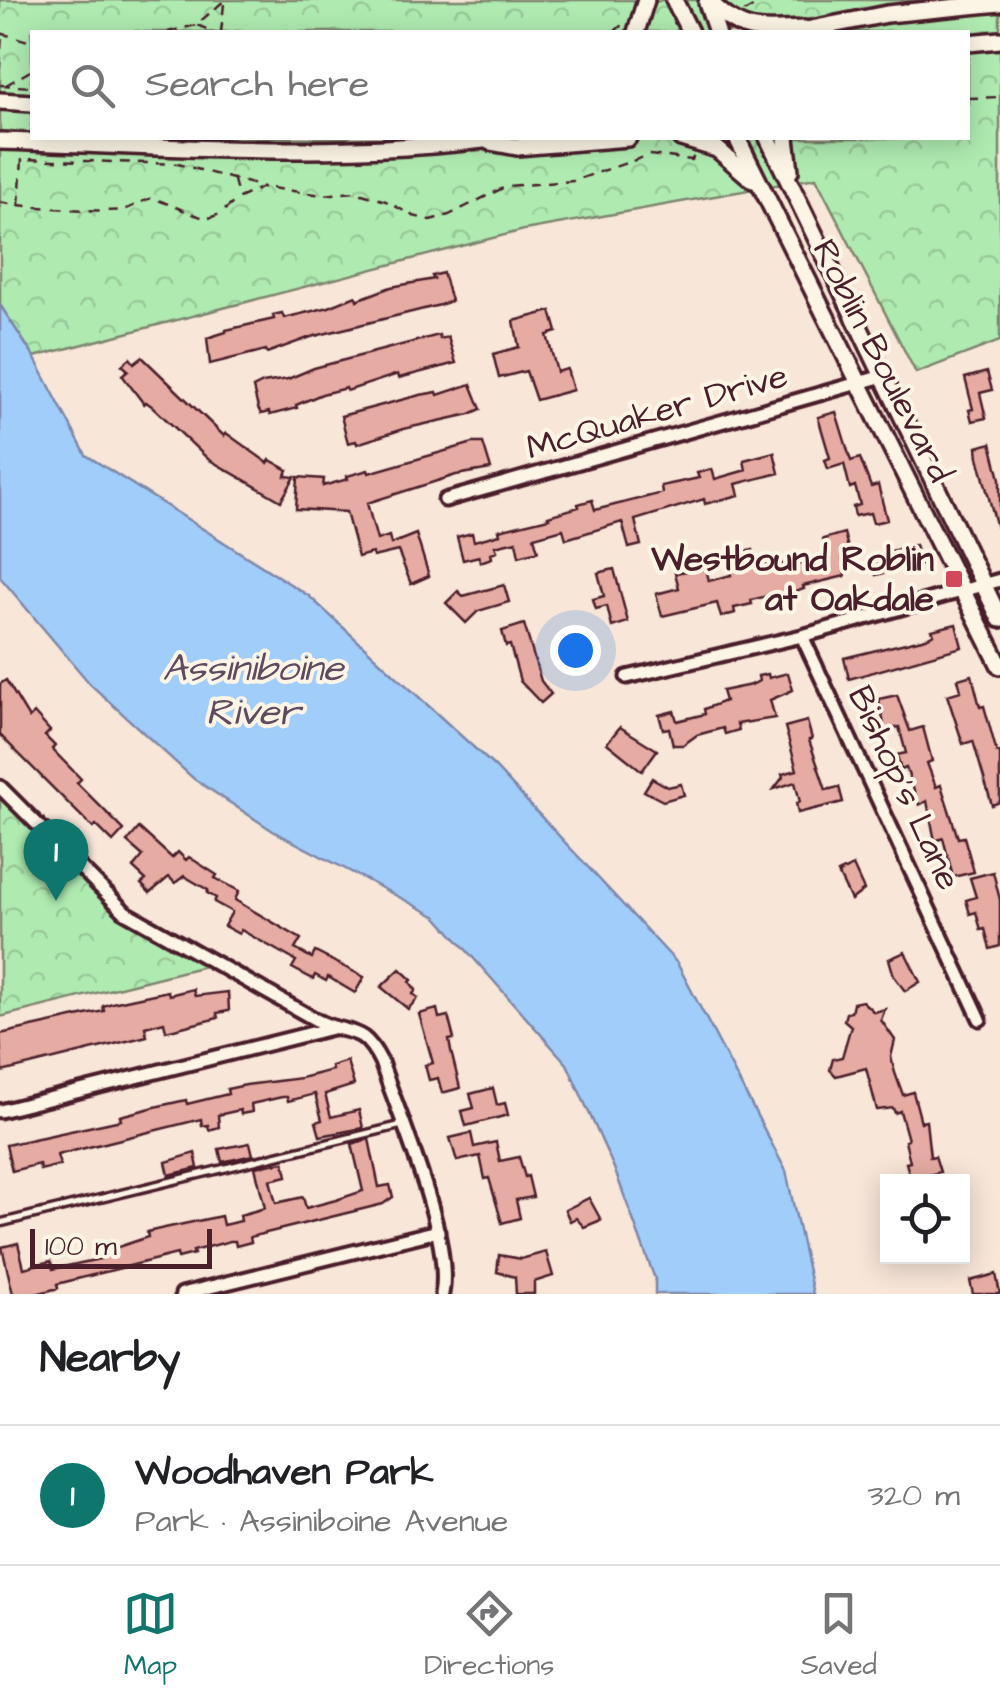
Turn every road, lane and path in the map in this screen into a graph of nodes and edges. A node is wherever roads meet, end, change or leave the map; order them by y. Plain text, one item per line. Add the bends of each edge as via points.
1 (646, 0) edge
2 (674, 0) edge
3 (707, 0) edge
4 (765, 0) edge
5 (224, 2) edge
6 (1000, 3) edge
7 (734, 24) junction
8 (196, 25) junction
9 (631, 27) edge
10 (176, 30) edge
11 (209, 30) edge
12 (221, 30) edge
13 (689, 30) edge
14 (717, 30) edge
15 (751, 30) edge
16 (804, 30) edge
17 (1, 33) edge
18 (1000, 40) edge
19 (30, 41) edge
20 (970, 42) edge
21 (0, 67) edge
22 (30, 72) edge
23 (30, 87) edge
24 (2, 94) edge
25 (970, 98) edge
26 (1000, 98) edge
27 (30, 102) edge
28 (481, 140) edge
29 (603, 140) edge
30 (690, 140) edge
31 (738, 140) edge
32 (769, 140) edge
33 (786, 140) edge
34 (4, 141) edge
35 (699, 142) junction
36 (234, 180) junction
37 (792, 185) junction
38 (263, 187) junction
39 (762, 190) junction
40 (238, 198) junction
41 (0, 202) edge
42 (18, 207) junction
43 (883, 376) junction
44 (861, 383) junction
45 (445, 500) dead end
46 (1000, 580) edge
47 (983, 585) junction
48 (964, 592) junction
49 (1000, 619) edge
50 (802, 636) junction
51 (1000, 666) edge
52 (627, 677) dead end
53 (0, 787) edge
54 (980, 1019) dead end
55 (332, 1028) junction
56 (0, 1111) edge
57 (402, 1125) junction
58 (0, 1223) edge
59 (438, 1232) junction
60 (182, 1294) edge
61 (442, 1294) edge

1 - 9 main road
2 - 13 main road
3 - 7 main road
3 - 14 main road
4 - 7 path
5 - 8 path
5 - 12 path
6 - 16 main road via 932,7
7 - 15 main road
8 - 10 path
8 - 11 path
17 - 19 path
17 - 21 path
18 - 20 main road
22 - 24 path
23 - 24 path
24 - 27 main road
25 - 26 path
28 - 29 main road via 517,147
28 - 34 main road via 312,150
30 - 35 main road
31 - 39 main road, Roblin Boulevard
32 - 37 main road, Roblin Boulevard
33 - 37 main road
35 - 38 path via 692,160 650,155 573,180 508,186 439,219 413,216 364,193
35 - 39 main road via 730,158
36 - 38 path
36 - 40 path
36 - 42 path via 178,164 22,159
37 - 43 main road, Roblin Boulevard
38 - 40 path
39 - 44 main road, Roblin Boulevard
40 - 42 path via 206,218 154,198 119,211
41 - 42 path
43 - 44 street, McQuaker Drive
43 - 47 main road, Roblin Boulevard
44 - 45 street, McQuaker Drive
44 - 48 main road, Roblin Boulevard
46 - 47 street
47 - 48 street
47 - 49 main road, Roblin Boulevard
48 - 50 street
48 - 51 main road, Roblin Boulevard
50 - 52 street
50 - 54 street, Bishop's Lane
53 - 55 street via 125,912
55 - 56 street
55 - 57 street via 356,1031 372,1047
57 - 58 lane
57 - 59 street
59 - 60 street
59 - 61 street

